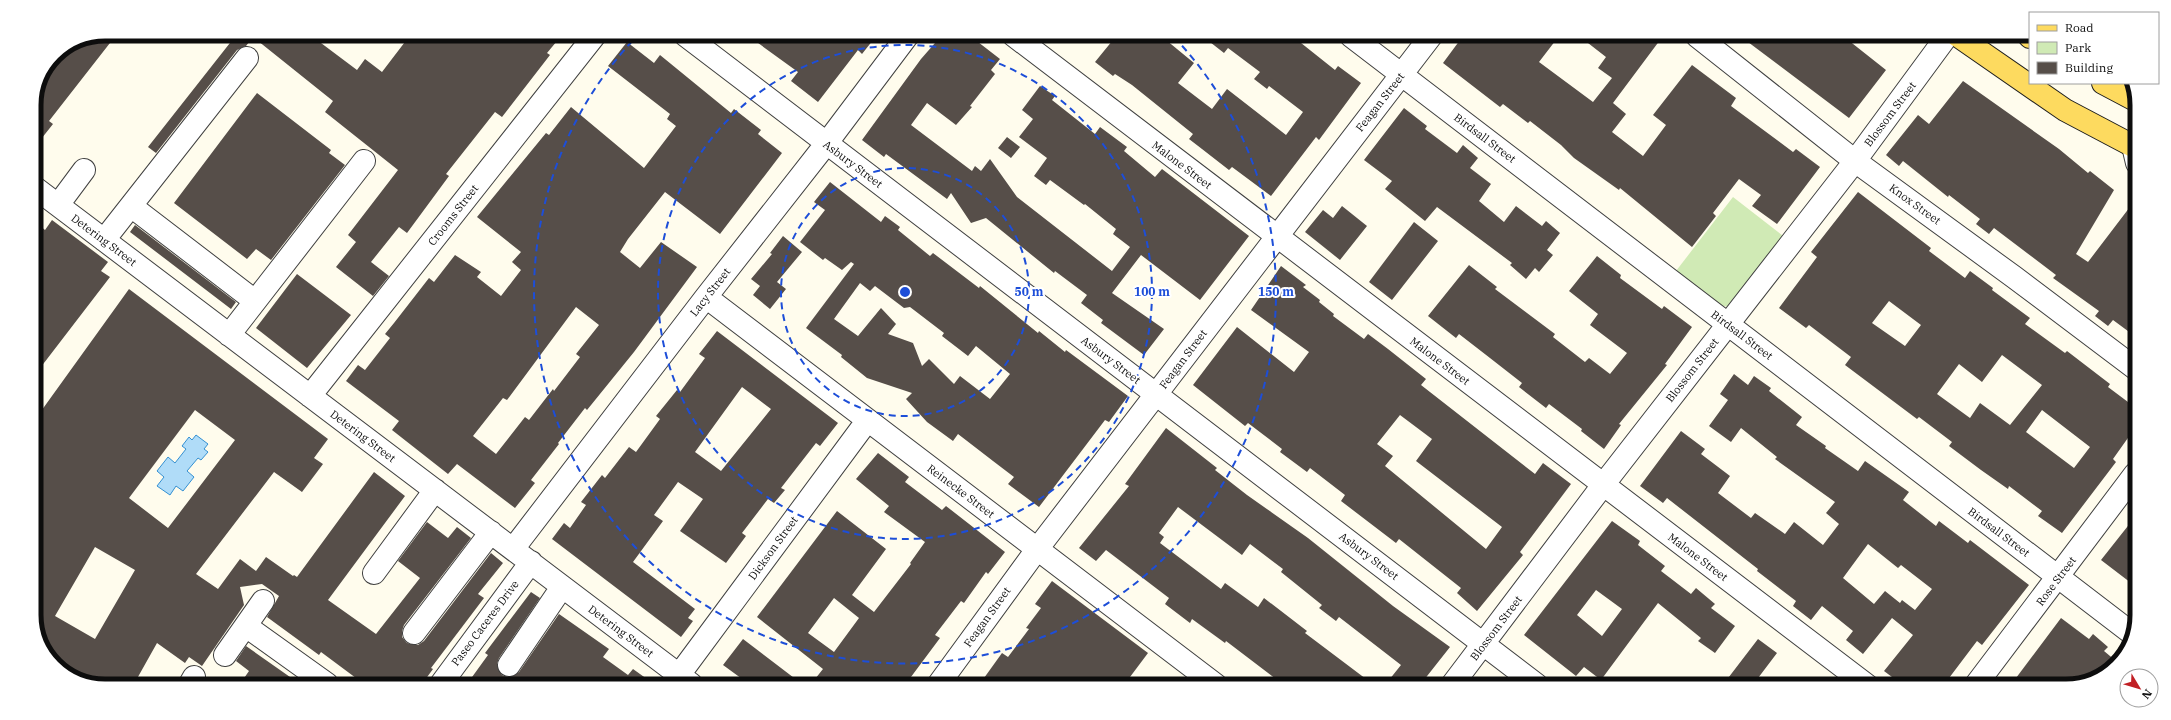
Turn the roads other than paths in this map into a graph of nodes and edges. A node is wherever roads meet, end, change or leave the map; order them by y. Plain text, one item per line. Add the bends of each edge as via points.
1 (590, 41) edge
2 (693, 41) edge
3 (903, 41) edge
4 (1021, 41) edge
5 (1357, 41) edge
6 (1427, 41) edge
7 (1703, 41) edge
8 (1943, 41) edge
9 (1965, 41) edge
10 (247, 58) dead end
11 (1402, 75) junction
12 (2105, 84) edge
13 (2129, 97) edge
14 (826, 144) junction
15 (2130, 146) edge
16 (364, 161) dead end
17 (1855, 161) junction
18 (84, 170) dead end
19 (41, 192) edge
20 (58, 205) junction
21 (131, 206) junction
22 (1276, 236) junction
23 (104, 240) junction
24 (706, 297) junction
25 (255, 301) junction
26 (1728, 324) junction
27 (229, 335) junction
28 (2130, 364) edge
29 (1156, 393) junction
30 (310, 396) junction
31 (867, 421) junction
32 (2130, 481) edge
33 (1603, 485) junction
34 (435, 490) junction
35 (491, 532) junction
36 (1038, 548) junction
37 (513, 549) junction
38 (531, 562) junction
39 (374, 573) dead end
40 (2059, 577) junction
41 (562, 586) junction
42 (263, 601) dead end
43 (246, 626) junction
44 (2128, 631) edge
45 (414, 633) dead end
46 (1483, 644) junction
47 (225, 655) dead end
48 (509, 665) dead end
49 (320, 679) edge
50 (445, 679) edge
51 (684, 679) edge
52 (686, 679) edge
53 (942, 679) edge
54 (1200, 679) edge
55 (1457, 679) edge
56 (1529, 679) edge
57 (1859, 679) edge
58 (1980, 679) edge

1 - 30 street, Crooms Street
2 - 14 street, Asbury Street
3 - 14 street, Lacy Street
4 - 22 street, Malone Street
5 - 11 street, Birdsall Street
6 - 11 street, Feagan Street
7 - 17 street, Knox Street
8 - 17 street, Blossom Street
9 - 15 main road via 2065,110
10 - 21 street
11 - 22 street, Feagan Street
11 - 26 street, Birdsall Street
12 - 13 main road
14 - 24 street, Lacy Street
14 - 29 street, Asbury Street
16 - 25 street
17 - 26 street, Blossom Street
17 - 28 street, Knox Street
18 - 20 street
19 - 20 street, Detering Street
20 - 23 street, Detering Street
21 - 23 street
21 - 25 street
22 - 29 street, Feagan Street
22 - 33 street, Malone Street
23 - 27 street, Detering Street
24 - 31 street, Reinecke Street
24 - 37 street, Lacy Street
25 - 27 street
26 - 33 street, Blossom Street
26 - 40 street, Birdsall Street
27 - 30 street, Detering Street
29 - 36 street, Feagan Street
29 - 46 street, Asbury Street
30 - 34 street, Detering Street
31 - 36 street, Reinecke Street
31 - 52 street, Dickson Street
32 - 40 street, Rose Street
33 - 46 street, Blossom Street
33 - 57 street, Malone Street
34 - 35 street, Detering Street
34 - 39 street
35 - 37 street, Detering Street
35 - 45 street
36 - 53 street, Feagan Street
36 - 54 street, Reinecke Street
37 - 38 street, Detering Street
38 - 41 street, Detering Street
38 - 50 street, Paseo Caceres Drive
40 - 44 street, Birdsall Street
40 - 58 street, Rose Street
41 - 48 street
41 - 51 street, Detering Street
42 - 43 street
43 - 47 street
43 - 49 street
46 - 55 street, Blossom Street
46 - 56 street, Asbury Street

